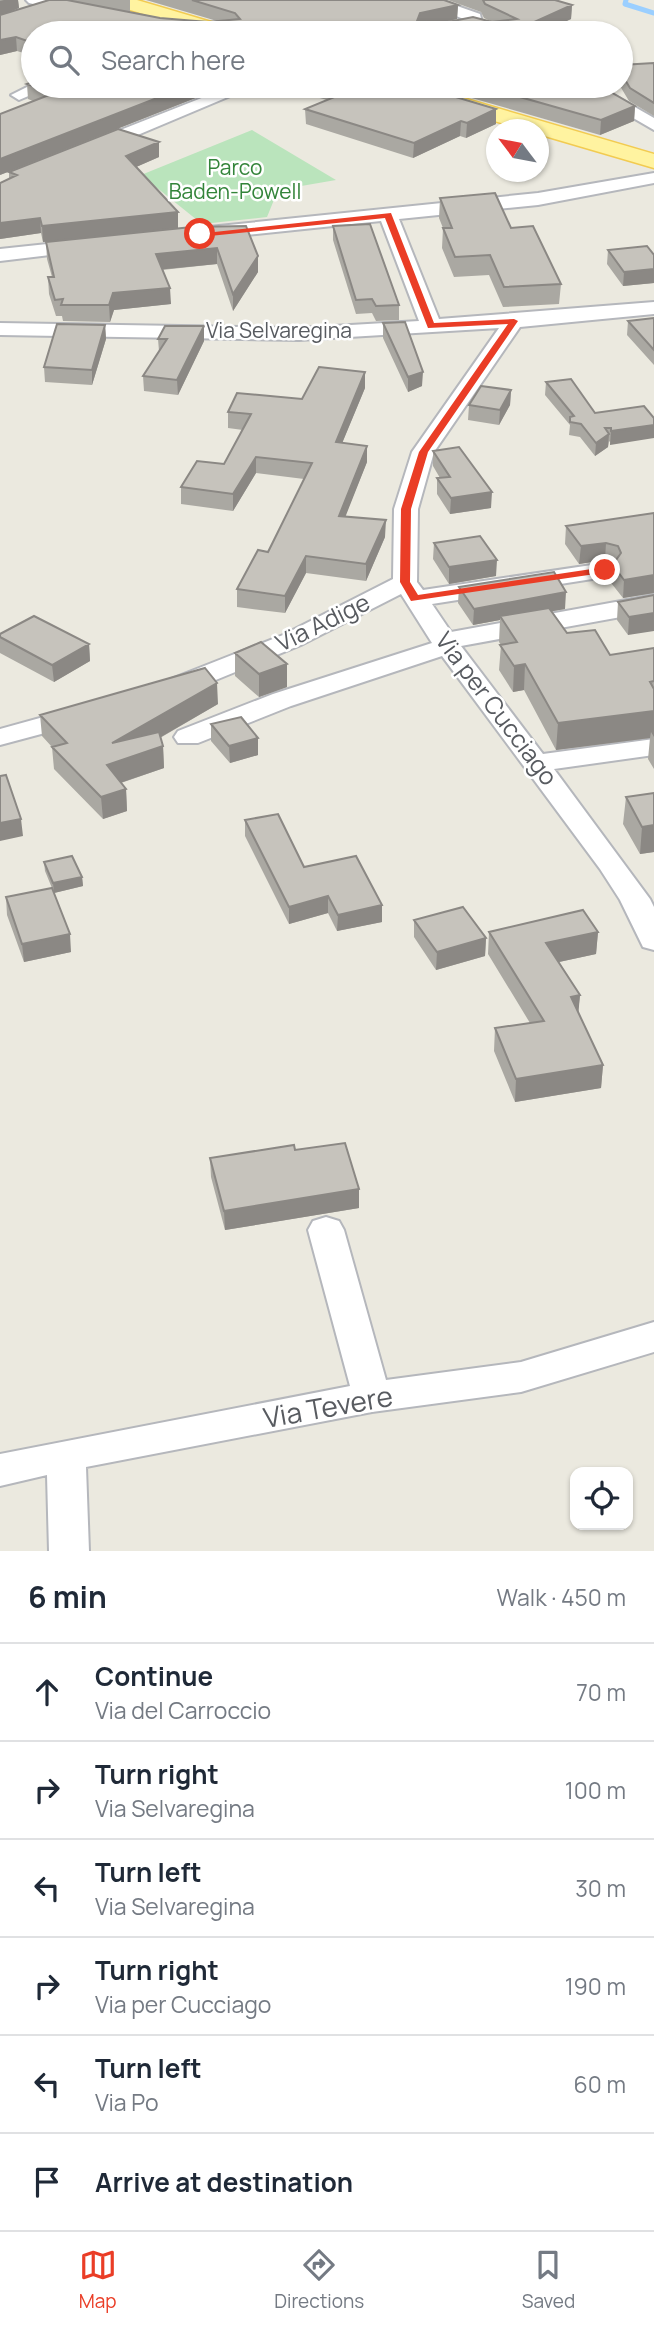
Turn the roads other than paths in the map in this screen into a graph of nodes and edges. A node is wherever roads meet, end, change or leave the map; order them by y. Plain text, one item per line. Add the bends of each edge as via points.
1 (425, 0) edge
2 (30, 7) edge
3 (108, 10) edge
4 (173, 21) edge
5 (474, 21) edge
6 (216, 98) edge
7 (441, 98) edge
8 (607, 98) edge
9 (654, 125) edge
10 (78, 153) edge
11 (654, 161) edge
12 (654, 178) edge
13 (388, 215) junction
14 (187, 236) edge
15 (107, 244) edge
16 (0, 255) edge
17 (654, 308) edge
18 (514, 321) junction
19 (431, 326) junction
20 (0, 329) edge
21 (605, 570) dead end
22 (410, 590) junction
23 (654, 603) edge
24 (446, 644) junction
25 (148, 695) edge
26 (97, 710) edge
27 (0, 737) edge
28 (188, 737) dead end
29 (654, 747) edge
30 (537, 763) junction
31 (654, 940) edge
32 (326, 1230) dead end
33 (654, 1338) edge
34 (372, 1397) junction
35 (66, 1455) junction
36 (0, 1471) edge
37 (69, 1551) edge

1 - 5 street via 474,17
2 - 3 street
3 - 4 main road
6 - 10 street
7 - 11 main road
8 - 9 street
12 - 13 street via 538,200
13 - 14 street
13 - 19 street
15 - 16 street
17 - 18 street, Via Selvaregina
18 - 19 street, Via Selvaregina
18 - 22 street via 424,452 406,509
19 - 20 street, Via Selvaregina via 299,334
21 - 22 street, Via Adige
22 - 24 street, Via per Cucciago
22 - 25 street, Via Adige
23 - 24 street
24 - 28 street
24 - 30 street, Via per Cucciago
26 - 27 street
29 - 30 street
30 - 31 street, Via per Cucciago via 635,899
32 - 34 street
33 - 34 street, Via Tevere via 521,1377
34 - 35 street, Via Tevere
35 - 36 street, Via Tevere
35 - 37 street

